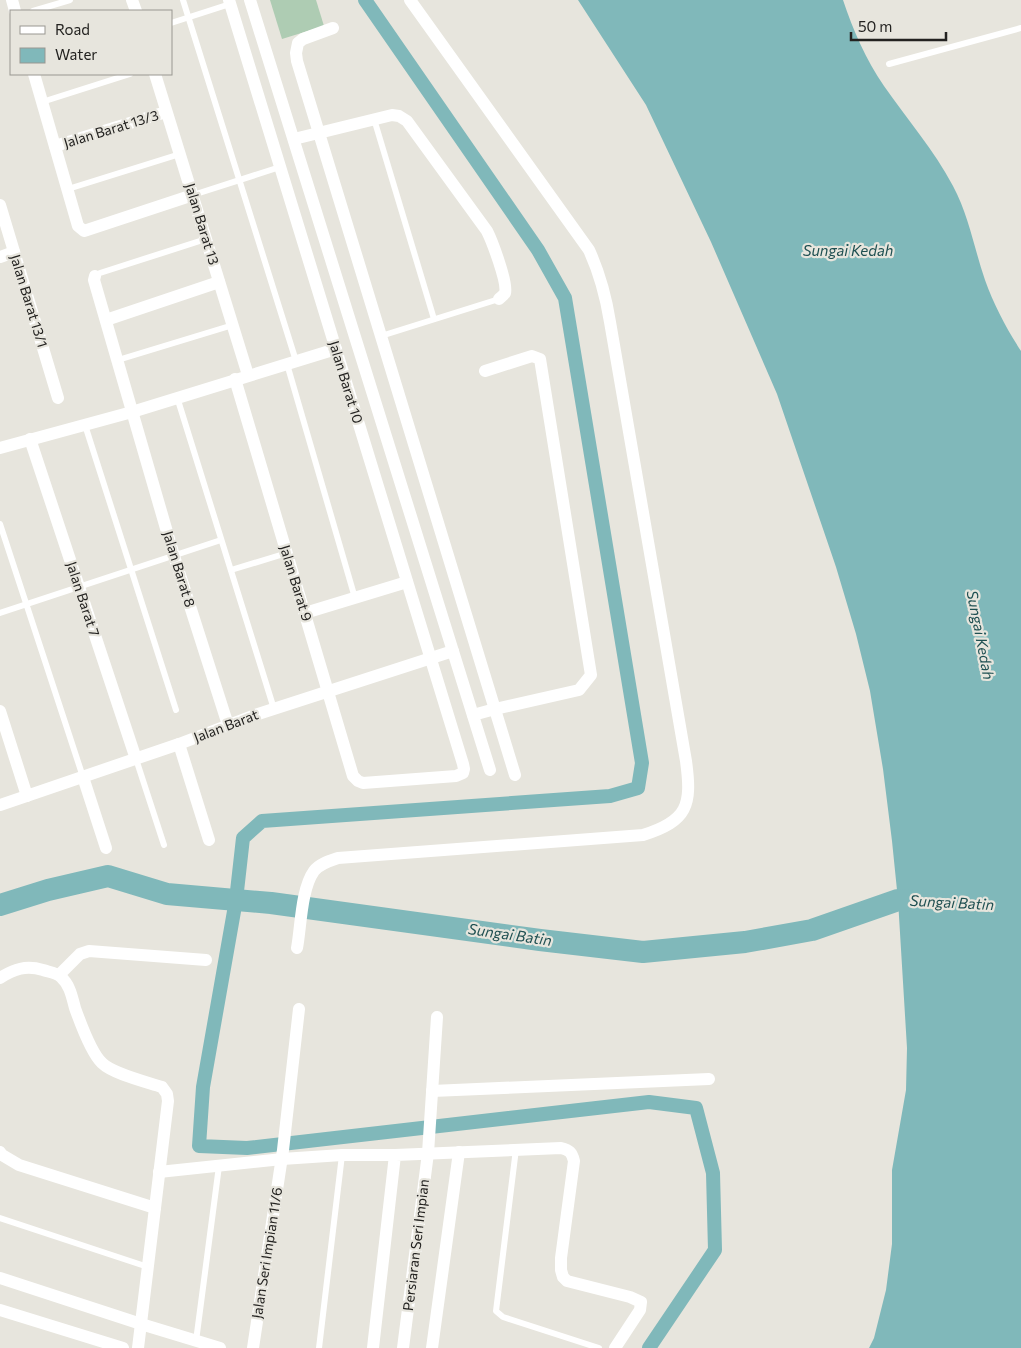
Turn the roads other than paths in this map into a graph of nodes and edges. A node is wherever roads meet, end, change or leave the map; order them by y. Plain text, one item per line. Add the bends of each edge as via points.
1 (70, 0) edge
2 (183, 0) edge
3 (250, 0) edge
4 (410, 0) edge
5 (229, 2) edge
6 (36, 10) edge
7 (188, 18) junction
8 (172, 23) edge
9 (333, 28) dead end
10 (1021, 28) edge
11 (889, 64) dead end
12 (34, 75) edge
13 (127, 75) edge
14 (155, 75) edge
15 (42, 102) junction
16 (166, 112) junction
17 (374, 119) junction
18 (319, 133) junction
19 (294, 139) junction
20 (55, 146) junction
21 (180, 154) junction
22 (280, 168) junction
23 (240, 180) junction
24 (68, 189) junction
25 (193, 195) junction
26 (0, 205) edge
27 (206, 239) junction
28 (14, 252) junction
29 (0, 257) edge
30 (95, 276) joint
31 (219, 282) junction
32 (499, 299) joint
33 (434, 319) junction
34 (106, 320) junction
35 (233, 326) junction
36 (381, 336) junction
37 (336, 350) junction
38 (118, 360) junction
39 (291, 362) junction
40 (485, 371) dead end
41 (248, 375) junction
42 (235, 379) junction
43 (177, 397) junction
44 (58, 398) dead end
45 (132, 412) junction
46 (85, 425) junction
47 (30, 439) junction
48 (0, 448) edge
49 (0, 524) edge
50 (221, 540) junction
51 (287, 553) junction
52 (174, 556) junction
53 (131, 570) junction
54 (231, 570) junction
55 (407, 582) junction
56 (79, 587) junction
57 (355, 598) junction
58 (26, 604) junction
59 (0, 613) edge
60 (305, 613) junction
61 (453, 651) junction
62 (430, 658) junction
63 (328, 691) junction
64 (274, 709) junction
65 (495, 709) junction
66 (176, 710) dead end
67 (0, 711) edge
68 (473, 715) junction
69 (228, 725) junction
70 (179, 744) junction
71 (136, 759) junction
72 (490, 770) dead end
73 (515, 775) dead end
74 (83, 777) junction
75 (363, 782) joint
76 (26, 796) junction
77 (0, 805) edge
78 (209, 840) dead end
79 (164, 845) dead end
80 (106, 848) dead end
81 (297, 948) dead end
82 (206, 960) dead end
83 (59, 975) junction
84 (0, 978) edge
85 (299, 1009) dead end
86 (437, 1017) dead end
87 (709, 1079) dead end
88 (432, 1091) junction
89 (428, 1147) junction
90 (516, 1149) junction
91 (0, 1152) edge
92 (458, 1152) junction
93 (283, 1154) junction
94 (342, 1155) junction
95 (395, 1155) junction
96 (219, 1166) junction
97 (160, 1172) junction
98 (155, 1208) junction
99 (0, 1218) edge
100 (148, 1267) junction
101 (0, 1278) edge
102 (0, 1310) edge
103 (141, 1324) junction
104 (196, 1341) junction
105 (124, 1348) edge
106 (138, 1348) edge
107 (220, 1348) edge
108 (253, 1348) edge
109 (319, 1348) edge
110 (373, 1348) edge
111 (402, 1348) edge
112 (432, 1348) edge
113 (599, 1348) edge
114 (615, 1348) edge

1 - 6 lane
2 - 7 lane
3 - 19 street
4 - 81 street via 589,250 598,268 612,332 689,793 687,805 679,817 667,826 643,835 338,858 320,866 309,882
5 - 7 lane
5 - 22 street, Jalan Barat 10
7 - 8 lane
7 - 23 lane
9 - 18 street via 303,39 296,47 297,61
10 - 11 lane
12 - 15 street
13 - 15 lane
14 - 16 street, Jalan Barat 13
15 - 20 street
16 - 20 street, Jalan Barat 13/3
16 - 21 street, Jalan Barat 13
17 - 18 street
17 - 32 street via 392,114 407,121 487,231 506,288
17 - 33 lane
18 - 19 street
18 - 36 street
19 - 61 street
20 - 24 street
21 - 24 lane
21 - 25 street, Jalan Barat 13
22 - 23 lane
22 - 37 street, Jalan Barat 10
23 - 25 lane
23 - 39 lane
24 - 25 street via 78,226 84,231
25 - 27 street, Jalan Barat 13
26 - 28 street, Jalan Barat 13/1
27 - 30 lane
27 - 31 street, Jalan Barat 13
28 - 29 street
28 - 44 street, Jalan Barat 13/1
30 - 34 street, Jalan Barat 8
31 - 34 street
31 - 35 street, Jalan Barat 13
32 - 33 lane
33 - 36 lane
34 - 38 street, Jalan Barat 8
35 - 38 lane
35 - 41 street, Jalan Barat 13
36 - 65 street
37 - 39 street
37 - 55 street, Jalan Barat 10
38 - 45 street, Jalan Barat 8
39 - 41 street
39 - 57 lane
40 - 65 street via 532,356 540,359 591,675 579,690
41 - 42 street
42 - 43 street
42 - 51 street, Jalan Barat 9
43 - 45 street
43 - 50 lane
45 - 46 street
45 - 52 street, Jalan Barat 8
46 - 47 street
46 - 53 lane
47 - 48 street
47 - 56 street, Jalan Barat 7
49 - 58 lane
50 - 52 lane
50 - 54 lane
51 - 54 lane
51 - 60 street, Jalan Barat 9
52 - 53 lane
52 - 69 street, Jalan Barat 8
53 - 56 lane
53 - 66 lane
54 - 64 lane
55 - 57 street
55 - 62 street, Jalan Barat 10
56 - 58 lane
56 - 71 street, Jalan Barat 7
57 - 60 street
58 - 59 lane
58 - 74 lane
60 - 63 street, Jalan Barat 9
61 - 62 street, Jalan Barat
61 - 68 street
62 - 63 street, Jalan Barat
62 - 75 street, Jalan Barat 10 via 463,773
63 - 64 street, Jalan Barat
63 - 75 street, Jalan Barat 9 via 353,776
64 - 69 street, Jalan Barat
65 - 68 street
65 - 73 street
67 - 76 street
68 - 72 street
69 - 70 street, Jalan Barat
70 - 71 street, Jalan Barat
70 - 78 street
71 - 74 street, Jalan Barat
71 - 79 lane
74 - 76 street, Jalan Barat
74 - 80 street
76 - 77 street, Jalan Barat
82 - 83 street via 89,951 80,954
83 - 84 street via 21,968
83 - 97 street via 70,990 94,1054 102,1064 162,1088 167,1094
85 - 93 street, Jalan Seri Impian 11/6
86 - 88 street, Persiaran Seri Impian
87 - 88 street
88 - 89 street, Persiaran Seri Impian
89 - 92 street
89 - 95 street
89 - 111 street, Persiaran Seri Impian
90 - 92 street
90 - 113 lane via 496,1311 503,1317
90 - 114 street via 561,1148 569,1150 572,1155 574,1161 561,1270 567,1281 641,1302 640,1310
91 - 98 street via 19,1165
92 - 112 street
93 - 94 street
93 - 96 street
93 - 108 street, Jalan Seri Impian 11/6
94 - 95 street
94 - 109 lane
95 - 110 street
96 - 97 street
96 - 104 lane
97 - 98 street
98 - 100 street
99 - 100 lane
100 - 103 street
101 - 103 street
102 - 105 street
103 - 104 street
103 - 106 street
104 - 107 street

